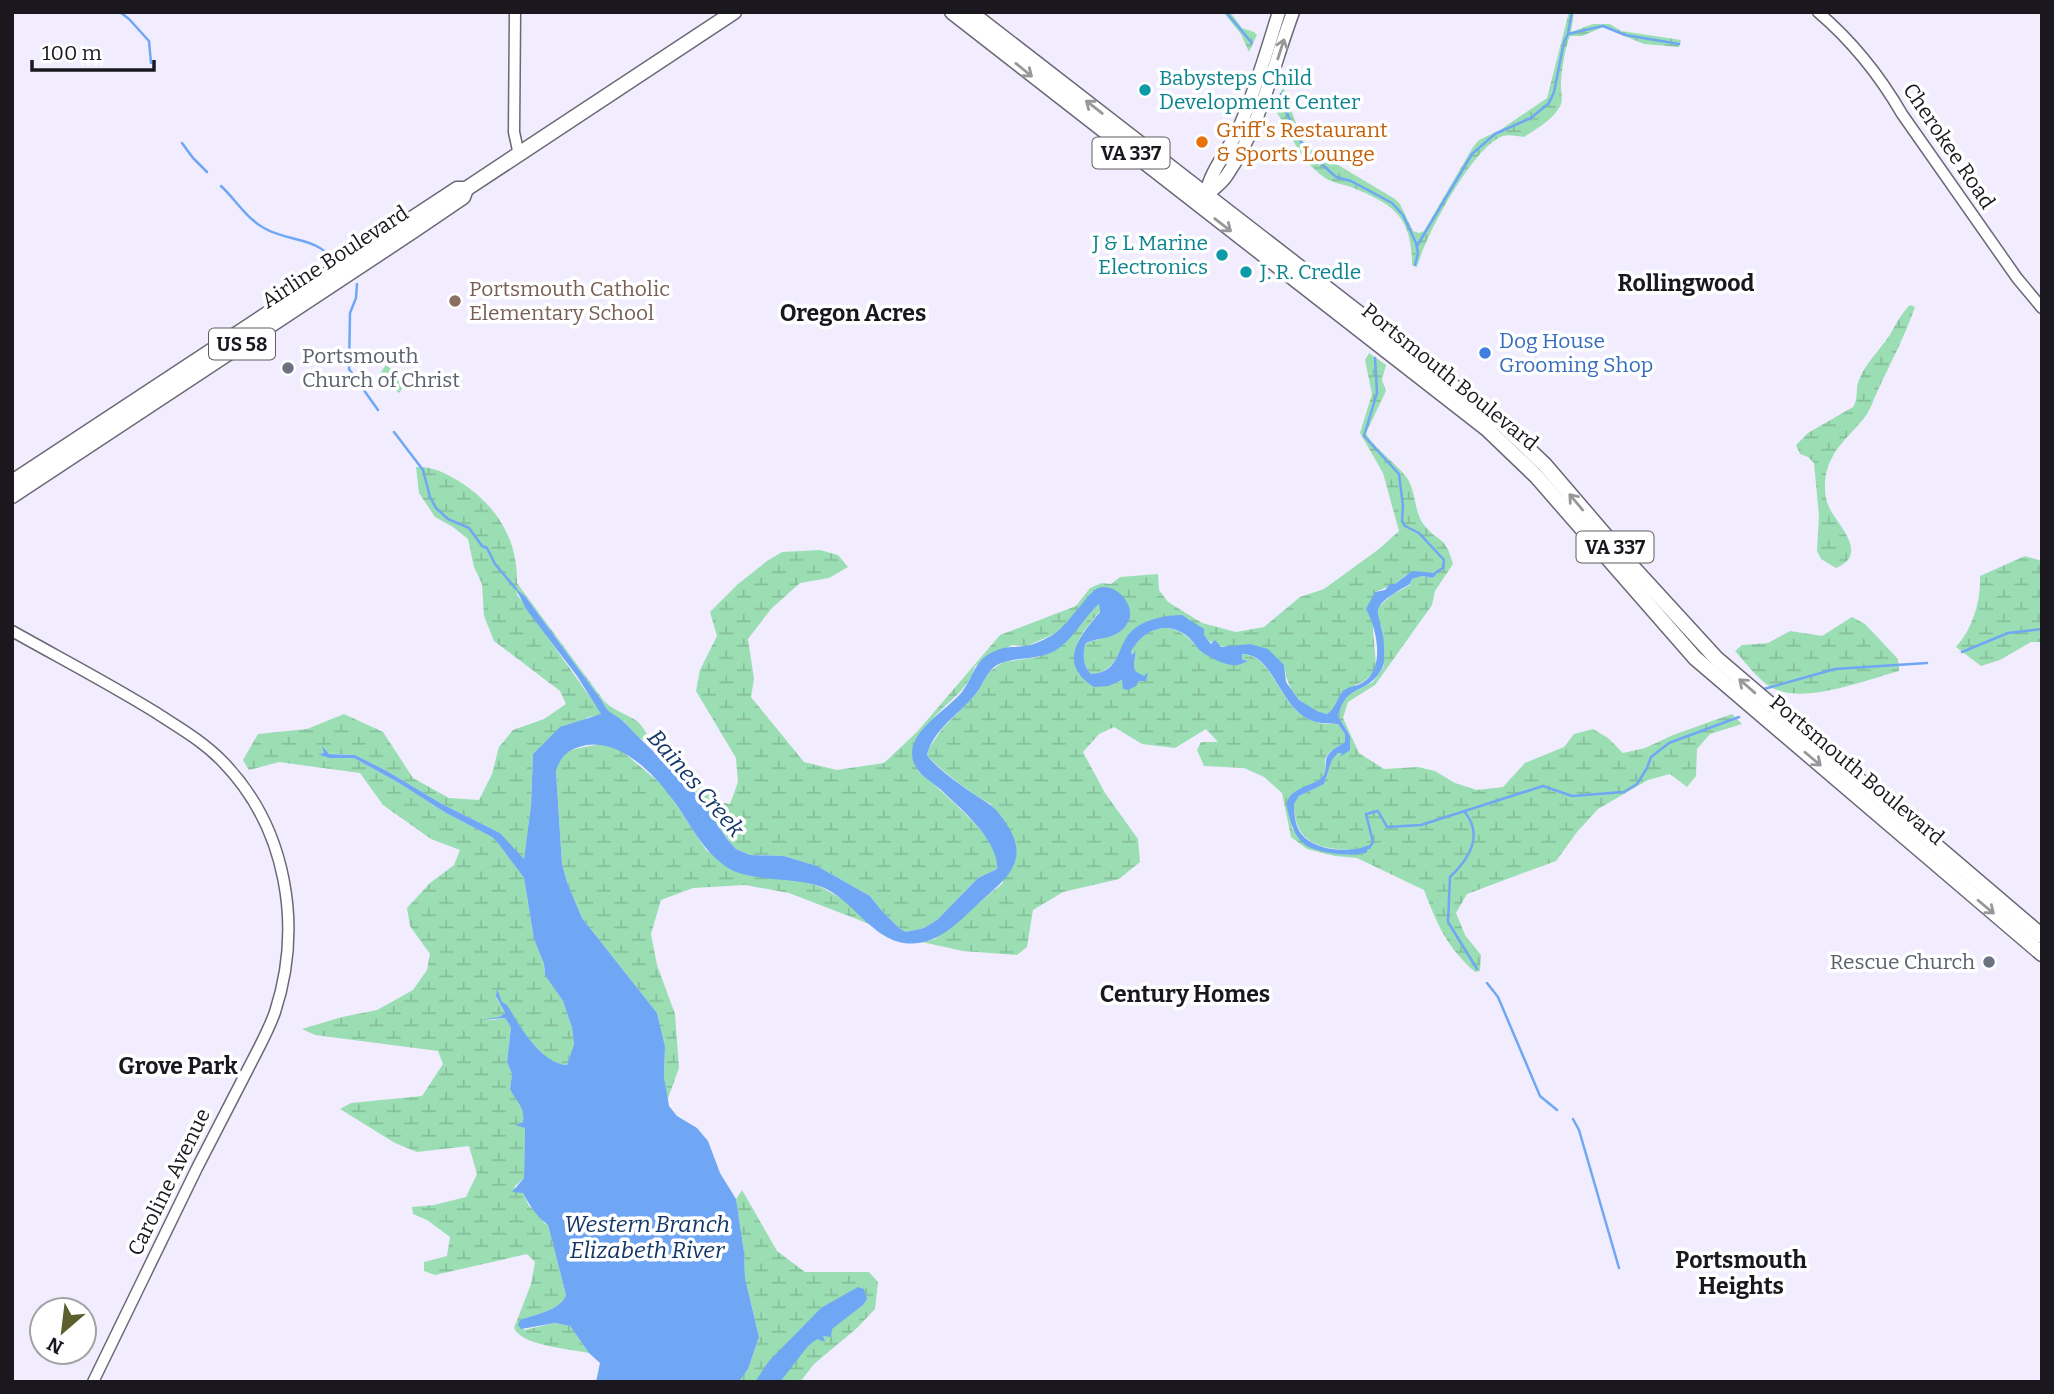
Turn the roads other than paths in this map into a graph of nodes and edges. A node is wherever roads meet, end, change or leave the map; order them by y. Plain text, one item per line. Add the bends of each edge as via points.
1 (514, 12) edge
2 (734, 12) edge
3 (951, 12) edge
4 (970, 12) edge
5 (1279, 12) edge
6 (1293, 12) edge
7 (1818, 12) edge
8 (519, 155) junction
9 (1202, 199) junction
10 (386, 242) junction
11 (2042, 308) edge
12 (1350, 313) junction
13 (12, 482) edge
14 (12, 496) edge
15 (12, 631) edge
16 (2042, 936) edge
17 (2042, 954) edge
18 (93, 1382) edge

1 - 8 street via 514,132
2 - 8 main road, Airline Boulevard / US 58
3 -> 9 main road, Portsmouth Boulevard / VA 337
9 -> 4 main road, Portsmouth Boulevard / VA 337
5 - 9 main road via 1251,101
9 -> 6 main road via 1224,180 1246,143 1263,106
7 - 11 street, Cherokee Road via 1852,44 1889,92
8 - 10 main road, Airline Boulevard / US 58 via 466,189 463,197
9 - 12 main road, Portsmouth Boulevard / VA 337
10 - 13 main road, Airline Boulevard / US 58
10 - 14 main road, Airline Boulevard / US 58
16 -> 12 main road, Portsmouth Boulevard / VA 337 via 1699,643 1502,424
12 -> 17 main road, Portsmouth Boulevard / VA 337 via 1507,447 1695,658
15 - 18 street, Caroline Avenue via 138,702 193,736 221,760 262,817 280,860 288,907 285,970 264,1039

